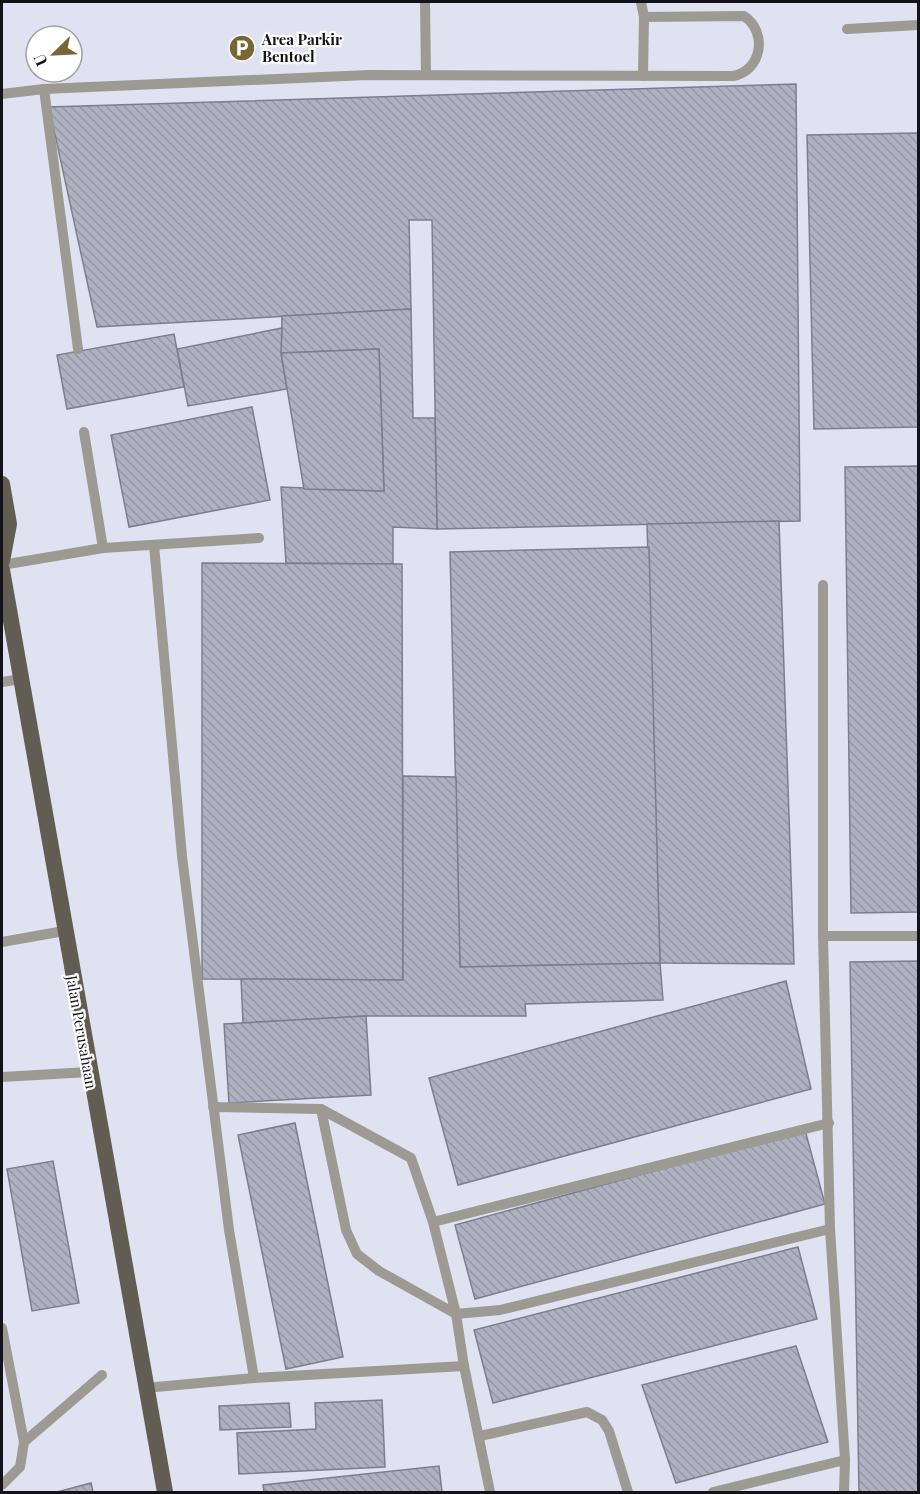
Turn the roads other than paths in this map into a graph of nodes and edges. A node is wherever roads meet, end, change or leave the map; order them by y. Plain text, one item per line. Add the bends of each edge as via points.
1 (425, 2) edge
2 (641, 2) edge
3 (644, 17) junction
4 (918, 25) edge
5 (847, 29) dead end
6 (426, 75) junction
7 (643, 76) junction
8 (44, 89) junction
9 (2, 94) edge
10 (78, 349) dead end
11 (84, 432) dead end
12 (2, 484) edge
13 (259, 538) dead end
14 (154, 545) junction
15 (103, 549) junction
16 (2, 563) edge
17 (2, 570) edge
18 (823, 585) dead end
19 (21, 679) junction
20 (2, 682) edge
21 (64, 931) junction
22 (823, 936) junction
23 (918, 936) edge
24 (2, 942) edge
25 (89, 1072) junction
26 (2, 1077) edge
27 (213, 1107) junction
28 (321, 1110) junction
29 (829, 1123) junction
30 (433, 1222) junction
31 (830, 1229) junction
32 (456, 1314) junction
33 (2, 1328) edge
34 (464, 1366) junction
35 (102, 1375) dead end
36 (254, 1378) junction
37 (145, 1388) junction
38 (480, 1436) junction
39 (24, 1442) junction
40 (845, 1460) junction
41 (2, 1485) edge
42 (165, 1492) edge
43 (490, 1492) edge
44 (628, 1492) edge
45 (713, 1492) edge
46 (844, 1492) edge

1 - 6 lane
2 - 3 lane
3 - 7 lane
3 - 7 lane via 744,16 757,34 758,55 752,68 739,75
4 - 5 lane
6 - 7 lane
6 - 8 lane
8 - 9 lane
8 - 10 lane
11 - 15 lane
12 - 16 main road via 9,524
13 - 14 lane
14 - 15 lane
14 - 27 lane via 182,856
15 - 16 lane
17 - 19 main road, Jalan Perusahaan
18 - 22 lane
19 - 20 lane
19 - 21 main road, Jalan Perusahaan
21 - 24 lane
21 - 25 main road, Jalan Perusahaan
22 - 23 lane
22 - 29 lane
25 - 26 lane
25 - 37 main road, Jalan Perusahaan
27 - 28 lane
27 - 36 lane
28 - 30 lane via 411,1158
28 - 32 lane via 346,1230 357,1254 379,1271
29 - 30 lane
29 - 31 lane
30 - 32 lane
31 - 32 lane via 500,1310
31 - 40 lane
32 - 34 lane
33 - 39 lane
34 - 36 lane
34 - 38 lane
35 - 39 lane
36 - 37 lane
37 - 42 main road, Jalan Perusahaan
38 - 43 lane
38 - 44 lane via 587,1412 603,1420 609,1431
39 - 41 lane via 20,1467
40 - 45 lane
40 - 46 lane

